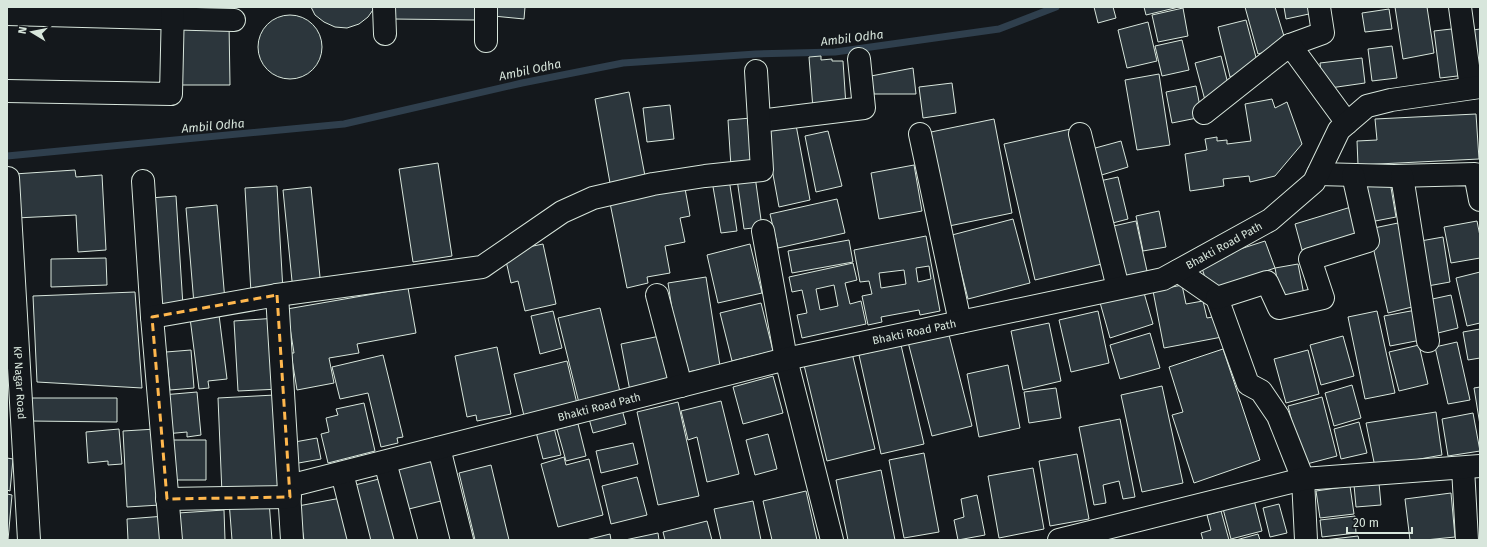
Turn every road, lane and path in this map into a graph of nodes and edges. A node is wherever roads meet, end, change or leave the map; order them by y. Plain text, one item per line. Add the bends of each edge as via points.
1 (384, 7) edge
2 (486, 7) edge
3 (1319, 7) edge
4 (1460, 7) edge
5 (173, 13) edge
6 (7, 14) edge
7 (234, 20) dead end
8 (385, 34) dead end
9 (486, 41) dead end
10 (1290, 46) junction
11 (859, 59) dead end
12 (756, 71) dead end
13 (1476, 87) edge
14 (7, 91) edge
15 (1204, 113) dead end
16 (759, 121) junction
17 (1347, 123) junction
18 (920, 134) dead end
19 (1080, 134) dead end
20 (1318, 174) junction
21 (1353, 175) junction
22 (1402, 176) junction
23 (8, 178) dead end
24 (143, 181) dead end
25 (1480, 200) edge
26 (763, 231) dead end
27 (1178, 271) junction
28 (1118, 288) junction
29 (657, 294) dead end
30 (277, 295) junction
31 (1217, 298) junction
32 (152, 317) junction
33 (960, 322) junction
34 (1428, 341) dead end
35 (786, 359) junction
36 (681, 386) junction
37 (439, 448) junction
38 (385, 462) junction
39 (1472, 467) edge
40 (342, 473) junction
41 (1303, 478) junction
42 (290, 492) junction
43 (167, 499) junction
44 (29, 540) edge
45 (171, 540) edge
46 (292, 540) edge
47 (358, 540) edge
48 (406, 540) edge
49 (462, 540) edge
50 (832, 540) edge
51 (1059, 540) edge
52 (1306, 540) edge
53 (1467, 540) edge

1 - 8 street
2 - 9 street
3 - 10 street via 1323,33
4 - 13 street
5 - 6 street
5 - 7 street
5 - 14 street via 171,94
10 - 15 street
10 - 17 street
11 - 16 street via 864,108
12 - 16 street
13 - 17 street, Bhakti Road Path via 1367,106
16 - 30 street via 762,170 653,184 593,198 562,212 482,267
17 - 20 street, Bhakti Road Path via 1339,130
18 - 33 street
19 - 28 street
20 - 21 street
20 - 27 street, Bhakti Road Path via 1314,182 1270,220
21 - 22 street
21 - 31 street via 1368,241 1310,259 1323,298 1279,308 1267,282
22 - 25 street via 1474,174
22 - 34 street
23 - 44 street, KP Nagar Road
24 - 32 street
26 - 35 street
27 - 28 street, Bhakti Road Path via 1163,279
27 - 31 street
28 - 33 street, Bhakti Road Path
29 - 36 street
30 - 32 street
30 - 42 street
31 - 41 street via 1248,384 1260,391 1278,416
32 - 43 street
33 - 35 street, Bhakti Road Path
35 - 36 street, Bhakti Road Path
35 - 50 street
36 - 37 street, Bhakti Road Path
37 - 38 street, Bhakti Road Path
37 - 49 street
38 - 40 street, Bhakti Road Path
38 - 48 street
39 - 41 street
39 - 53 street
40 - 42 street, Bhakti Road Path
40 - 47 street
41 - 51 street
41 - 52 street
42 - 43 street, Bhakti Road Path
42 - 46 street
43 - 45 street

